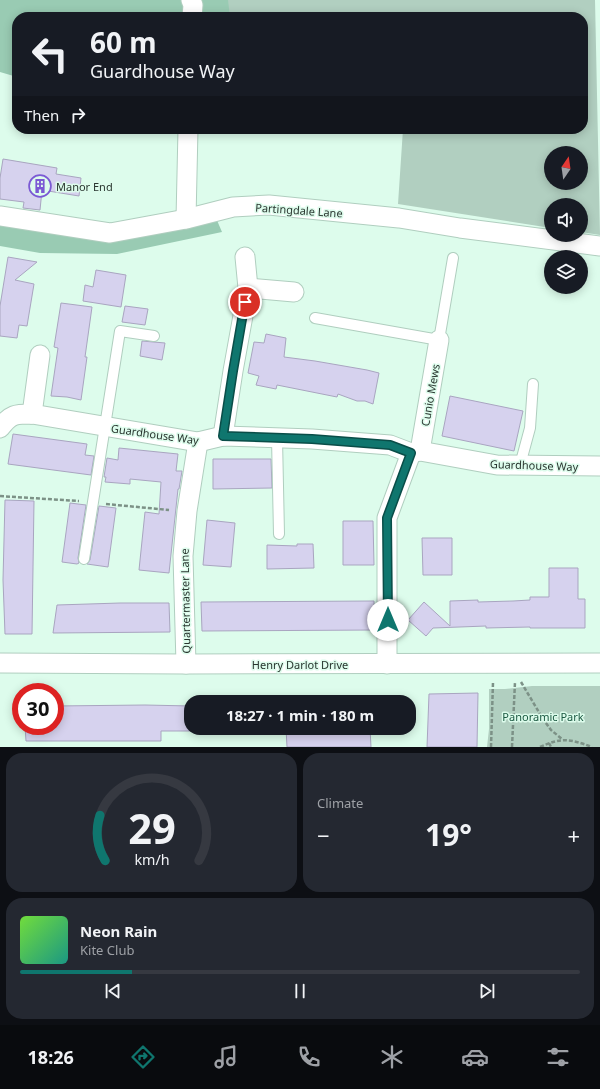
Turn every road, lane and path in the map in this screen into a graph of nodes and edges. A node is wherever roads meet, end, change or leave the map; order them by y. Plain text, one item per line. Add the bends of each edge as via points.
1 (191, 0) edge
2 (192, 12) edge
3 (188, 134) edge
4 (0, 216) edge
5 (186, 219) junction
6 (600, 246) edge
7 (245, 257) dead end
8 (453, 258) dead end
9 (248, 288) junction
10 (294, 292) dead end
11 (315, 318) dead end
12 (154, 336) dead end
13 (439, 340) junction
14 (40, 355) dead end
15 (533, 384) dead end
16 (32, 414) junction
17 (106, 427) junction
18 (0, 428) edge
19 (223, 436) junction
20 (277, 438) junction
21 (198, 442) junction
22 (416, 452) junction
23 (520, 466) junction
24 (600, 466) edge
25 (279, 534) dead end
26 (84, 559) dead end
27 (0, 663) edge
28 (600, 663) edge
29 (186, 664) junction
30 (388, 664) junction
31 (507, 667) junction
32 (562, 739) junction
33 (549, 743) junction
34 (491, 747) edge
35 (512, 747) edge
36 (540, 747) edge
37 (551, 747) edge
38 (592, 747) edge

1 - 2 street
3 - 5 street
4 - 5 street, Partingdale Lane via 110,233
5 - 6 street, Partingdale Lane via 233,208 269,206 399,218
7 - 9 street
8 - 13 lane
9 - 10 street
9 - 19 street
11 - 13 lane
12 - 17 lane via 120,331
13 - 22 street, Cunio Mews
14 - 16 street
15 - 23 lane via 530,428
16 - 17 street, Guardhouse Way
16 - 18 street, Guardhouse Way via 8,418
17 - 21 street, Guardhouse Way
17 - 26 lane
19 - 20 street, Guardhouse Way
19 - 21 street, Guardhouse Way
20 - 22 street, Guardhouse Way via 390,445
20 - 25 lane
21 - 29 street, Quartermaster Lane via 183,556
22 - 23 street, Guardhouse Way via 497,465
22 - 30 street, Cunio Mews via 387,518
23 - 24 street, Guardhouse Way
27 - 29 street, Henry Darlot Drive
28 - 31 street, Henry Darlot Drive
29 - 30 street, Henry Darlot Drive
30 - 31 street, Henry Darlot Drive
31 - 32 path via 524,685 551,730
31 - 34 path via 493,700
31 - 35 path
32 - 33 path
32 - 38 path
33 - 36 path
33 - 37 path

